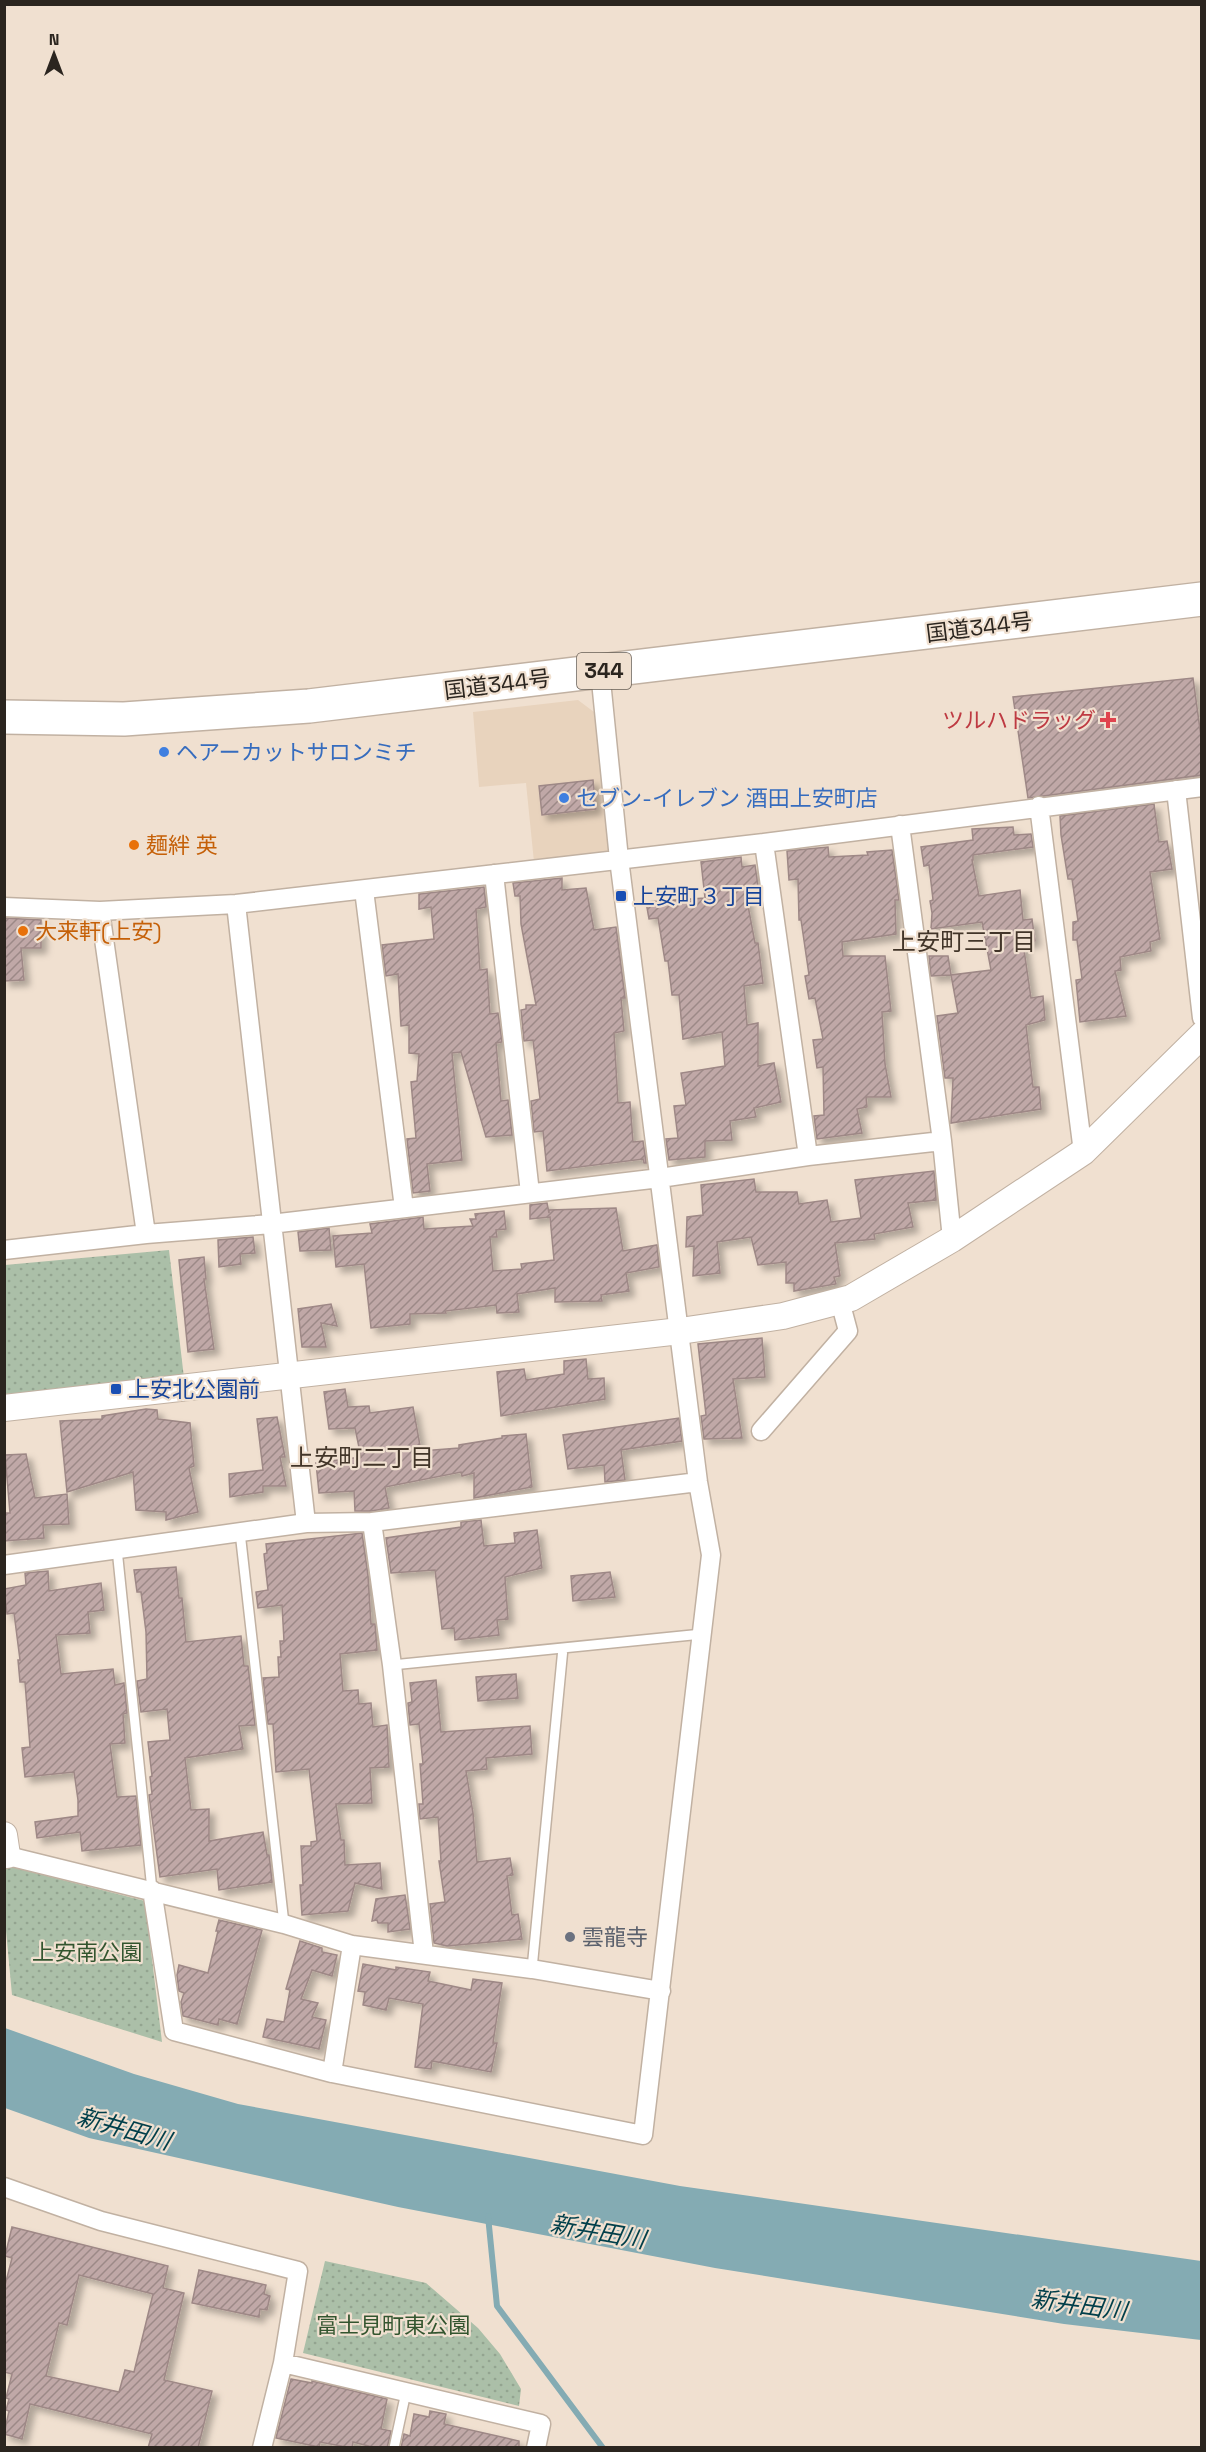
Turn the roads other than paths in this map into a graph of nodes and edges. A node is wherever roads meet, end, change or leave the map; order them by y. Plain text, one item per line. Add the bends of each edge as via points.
1 (1202, 599) edge
2 (600, 672) junction
3 (4, 717) edge
4 (1202, 787) edge
5 (1176, 790) junction
6 (1040, 806) junction
7 (900, 825) junction
8 (764, 843) junction
9 (619, 859) junction
10 (494, 874) junction
11 (364, 890) junction
12 (236, 904) junction
13 (4, 907) edge
14 (100, 911) junction
15 (1202, 1018) edge
16 (1202, 1035) edge
17 (942, 1141) junction
18 (1083, 1152) junction
19 (808, 1156) junction
20 (660, 1178) junction
21 (530, 1193) junction
22 (404, 1208) junction
23 (271, 1224) junction
24 (146, 1234) junction
25 (952, 1239) junction
26 (4, 1250) edge
27 (840, 1300) junction
28 (680, 1331) junction
29 (289, 1376) junction
30 (4, 1408) edge
31 (761, 1431) dead end
32 (698, 1482) junction
33 (372, 1522) junction
34 (306, 1523) junction
35 (240, 1532) junction
36 (117, 1549) junction
37 (4, 1565) edge
38 (702, 1634) junction
39 (563, 1648) junction
40 (392, 1665) junction
41 (5, 1848) edge
42 (152, 1890) junction
43 (284, 1924) junction
44 (352, 1945) junction
45 (424, 1954) junction
46 (532, 1970) junction
47 (661, 1990) junction
48 (332, 2073) junction
49 (4, 2187) edge
50 (283, 2362) junction
51 (406, 2392) junction
52 (262, 2448) edge
53 (394, 2448) edge
54 (536, 2448) edge

1 - 2 highway, 国道344号 / 344
2 - 3 highway, 国道344号 / 344 via 208,715 124,719
2 - 9 street
4 - 5 street
5 - 6 street
5 - 15 street
6 - 7 street
6 - 18 street
7 - 8 street
7 - 17 street
8 - 9 street
8 - 19 street
9 - 10 street
9 - 20 street
10 - 11 street
10 - 21 street
11 - 12 street
11 - 22 street
12 - 14 street
12 - 23 street
13 - 14 street
14 - 24 street
16 - 18 street
17 - 19 street
17 - 25 street
18 - 25 street
19 - 20 street
20 - 21 street
20 - 28 street
21 - 22 street
22 - 23 street
23 - 24 street
23 - 29 street
24 - 26 street
25 - 27 street via 851,1298
27 - 28 street via 783,1316
27 - 31 street via 848,1331
28 - 29 street
28 - 32 street
29 - 30 street
29 - 34 street
32 - 33 street
32 - 38 street via 711,1555
33 - 34 street
33 - 40 street
34 - 35 street
35 - 36 street
35 - 43 lane
36 - 37 street
36 - 42 lane
38 - 39 lane
38 - 47 street
39 - 40 lane
39 - 46 lane
40 - 45 street
41 - 42 street
42 - 43 street
42 - 48 street via 174,2031
43 - 44 street
44 - 45 street
44 - 48 street
45 - 46 street
46 - 47 street
47 - 48 street via 643,2135
49 - 50 street via 101,2222 298,2271
50 - 51 street
50 - 52 street
51 - 53 lane
51 - 54 street via 541,2424

